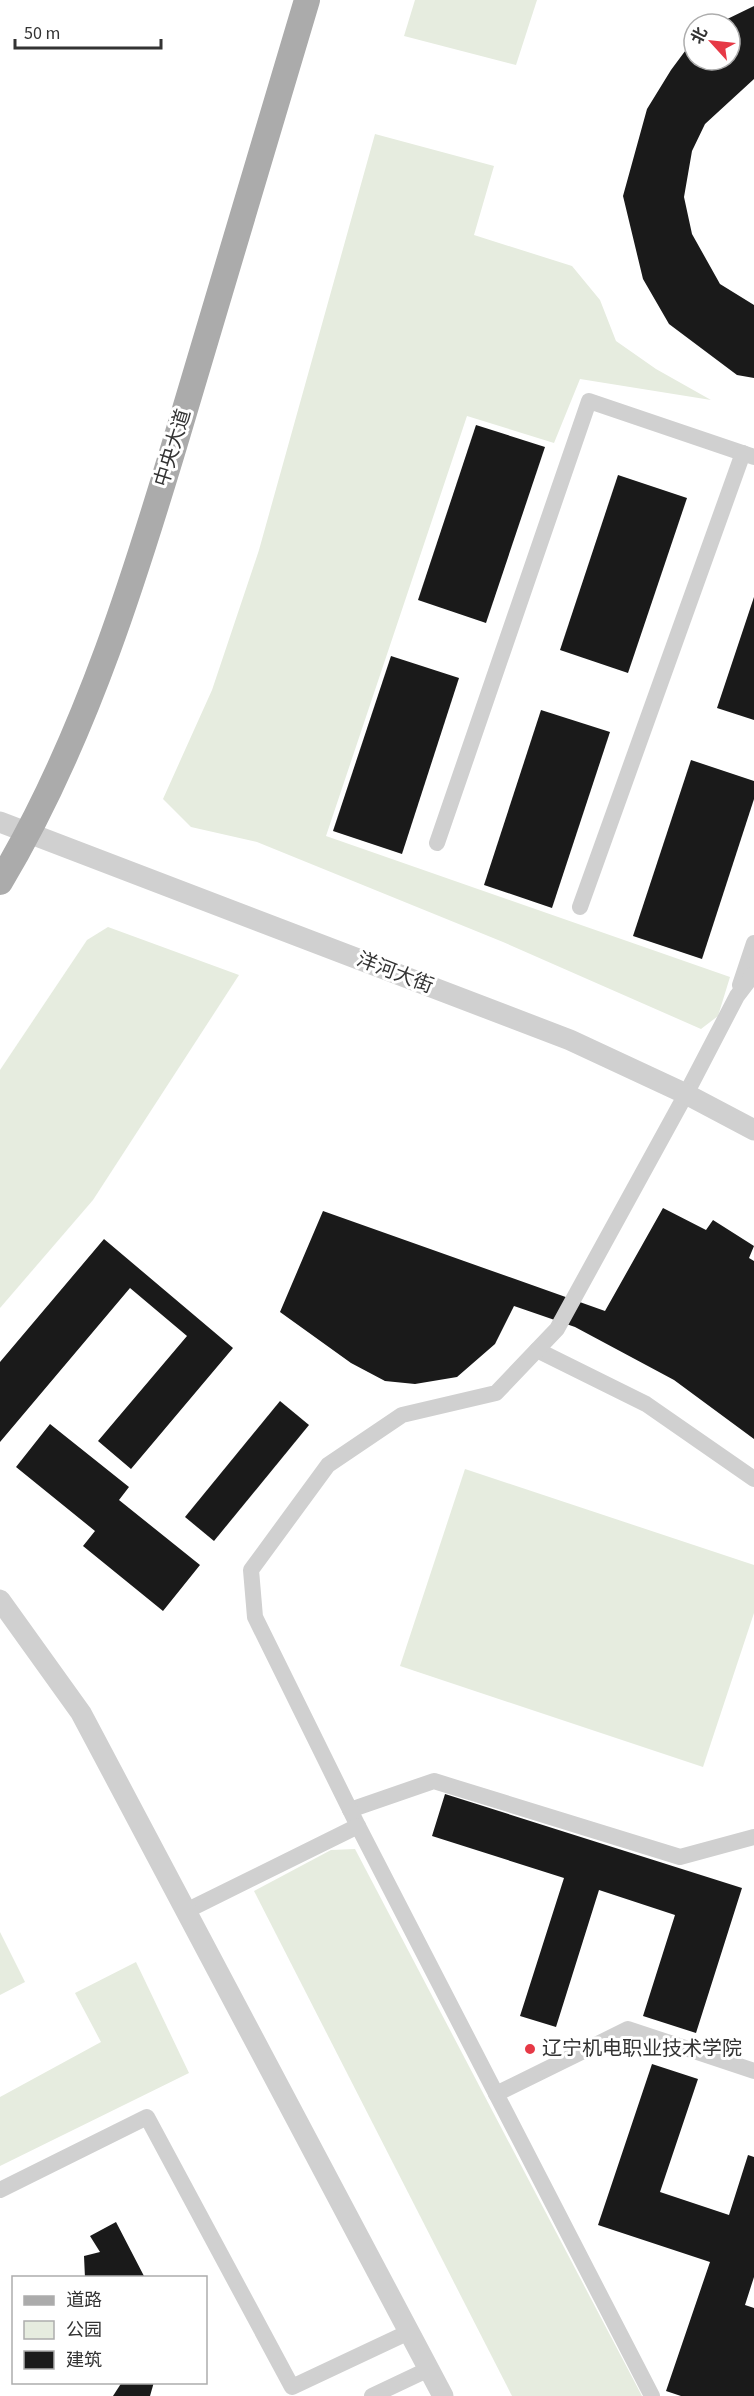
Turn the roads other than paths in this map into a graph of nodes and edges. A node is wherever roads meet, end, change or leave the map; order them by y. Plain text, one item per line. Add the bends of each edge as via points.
1 (307, 0) edge
2 (748, 455) edge
3 (0, 822) edge
4 (29, 833) junction
5 (437, 843) dead end
6 (0, 882) edge
7 (580, 907) dead end
8 (754, 943) edge
9 (754, 974) edge
10 (737, 996) junction
11 (686, 1094) junction
12 (754, 1130) edge
13 (537, 1350) junction
14 (754, 1479) edge
15 (0, 1600) edge
16 (350, 1810) junction
17 (358, 1826) junction
18 (754, 1837) edge
19 (186, 1911) junction
20 (754, 2071) edge
21 (496, 2094) junction
22 (0, 2190) edge
23 (410, 2332) junction
24 (429, 2369) junction
25 (372, 2396) edge
26 (444, 2396) edge
27 (652, 2396) edge

1 - 4 main road, 中央大道 via 151,522 107,648
2 - 5 street via 589,400
2 - 7 street
3 - 4 street, 洋河大街
4 - 6 main road, 中央大道
4 - 11 street, 洋河大街 via 570,1040
8 - 10 street
9 - 10 street
10 - 11 street
11 - 12 street, 洋河大街
11 - 13 street via 557,1329
13 - 14 street via 646,1404
13 - 16 street via 496,1393 402,1415 328,1465 252,1570 255,1617
15 - 19 street via 81,1713
16 - 17 street
16 - 18 street via 434,1781 680,1857
17 - 19 street
17 - 21 street
19 - 23 street
20 - 21 street via 628,2029
21 - 27 street
22 - 23 street via 147,2117 292,2387
23 - 24 street
24 - 25 street
24 - 26 street

